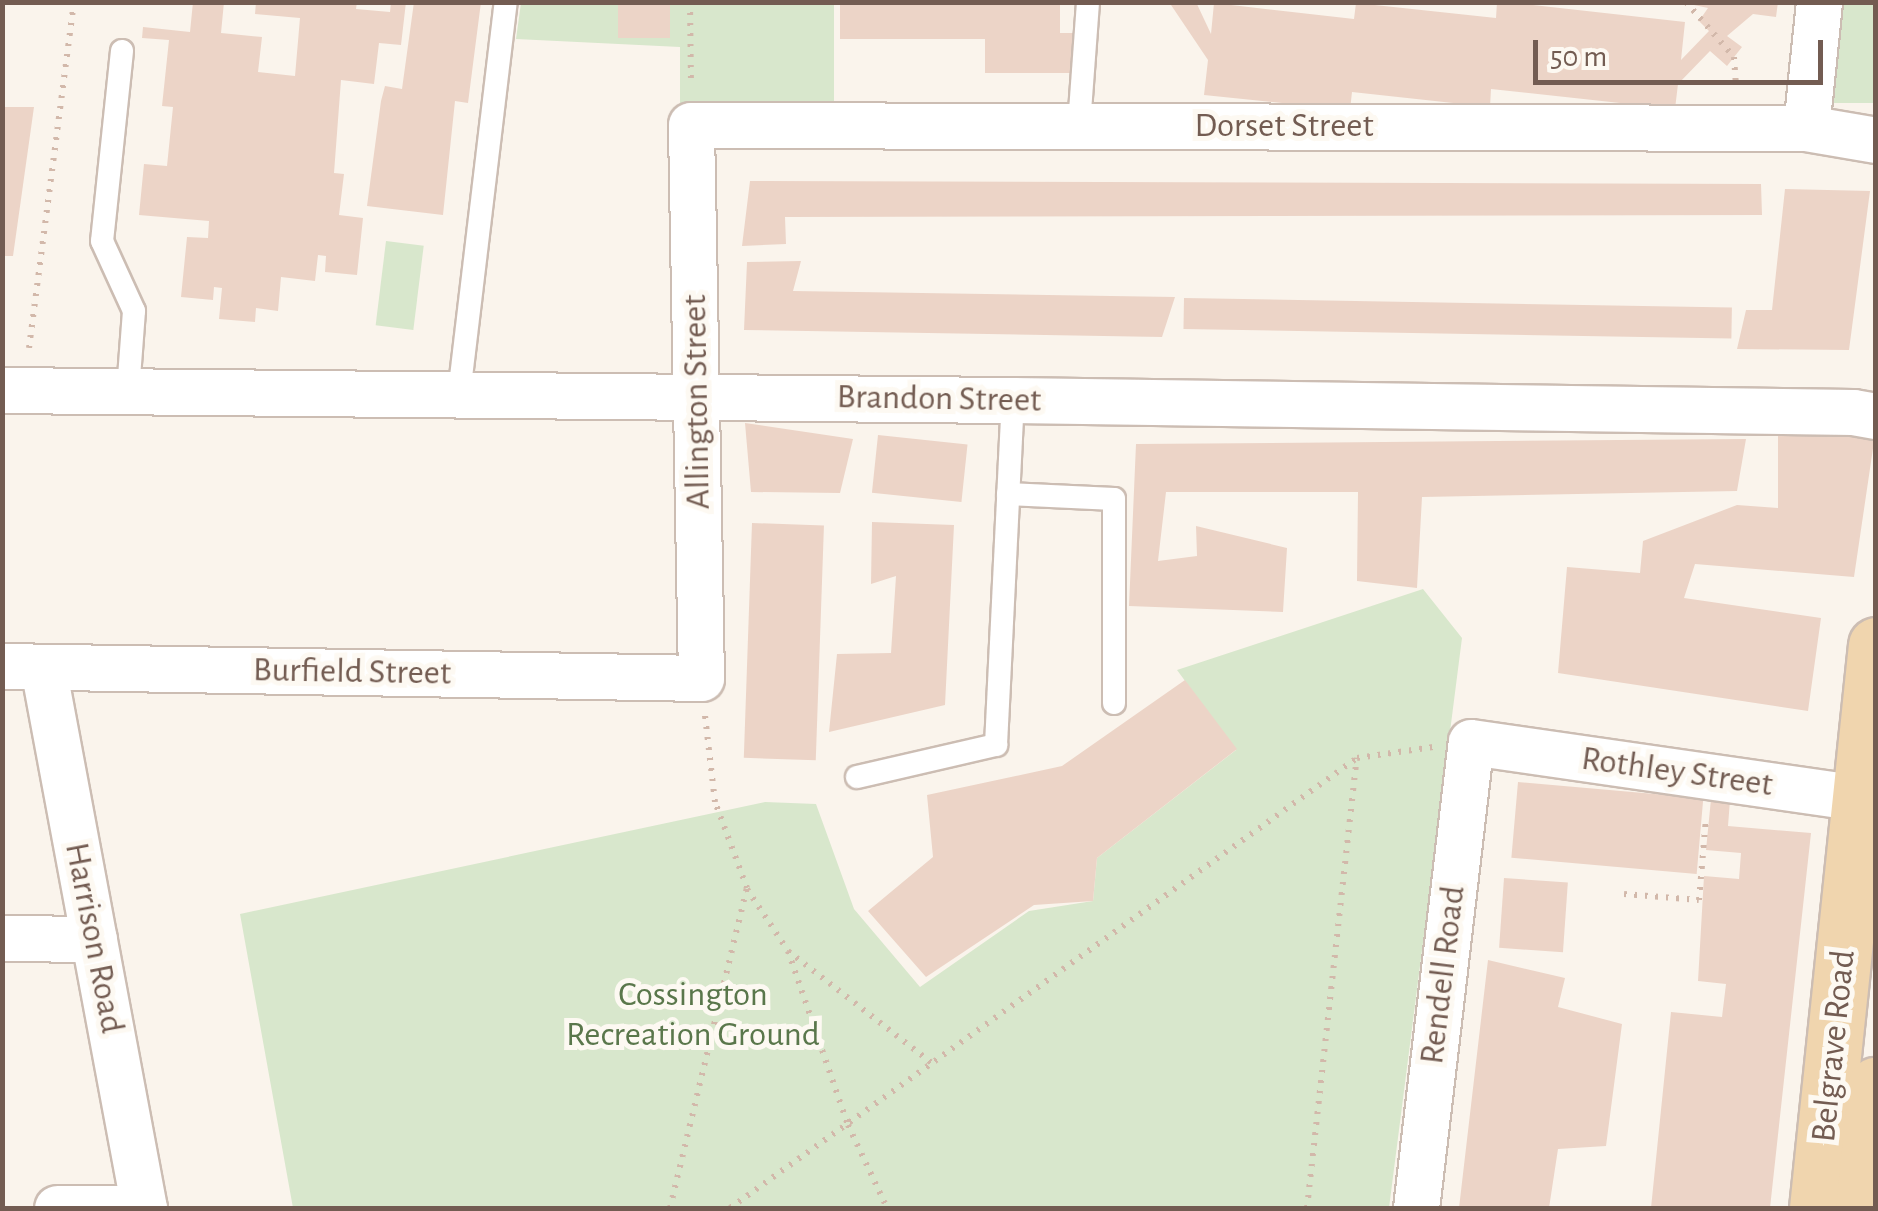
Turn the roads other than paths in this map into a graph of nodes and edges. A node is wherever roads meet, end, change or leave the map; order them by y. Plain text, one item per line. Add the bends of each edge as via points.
1 (506, 2) edge
2 (1088, 2) edge
3 (1818, 2) edge
4 (122, 51) dead end
5 (691, 125) joint
6 (1079, 125) junction
7 (1806, 128) junction
8 (1876, 140) edge
9 (13, 390) edge
10 (128, 391) junction
11 (459, 394) junction
12 (698, 397) junction
13 (1012, 400) junction
14 (1876, 416) edge
15 (1008, 494) junction
16 (1876, 645) edge
17 (23, 666) edge
18 (701, 678) joint
19 (1114, 703) dead end
20 (1471, 742) joint
21 (857, 777) dead end
22 (1867, 807) edge
23 (2, 938) edge
24 (94, 939) junction
25 (1864, 1090) edge
26 (57, 1208) edge
27 (144, 1208) edge
28 (1416, 1208) edge
29 (1817, 1208) edge
30 (1863, 1208) edge

1 - 11 lane
2 - 6 lane
3 - 7 street
4 - 10 lane via 102,241 134,312
5 - 6 street, Dorset Street
5 - 12 street, Allington Street
6 - 7 street, Dorset Street
7 - 8 street, Dorset Street
9 - 10 street, Brandon Street
10 - 11 street, Brandon Street
11 - 12 street, Brandon Street
12 - 13 street, Brandon Street
12 - 18 street, Allington Street
13 - 14 street, Brandon Street
13 - 15 lane
15 - 19 lane via 1114,499
15 - 21 lane via 996,745
16 - 22 main road, Belgrave Road
17 - 18 street, Burfield Street
17 - 24 street, Harrison Road
20 - 22 street, Rothley Street via 1710,776
20 - 28 street, Rendell Road
22 - 25 main road, Belgrave Road
23 - 24 street
24 - 27 street, Harrison Road
25 - 29 main road, Belgrave Road
25 - 30 main road, Belgrave Road
26 - 27 street

